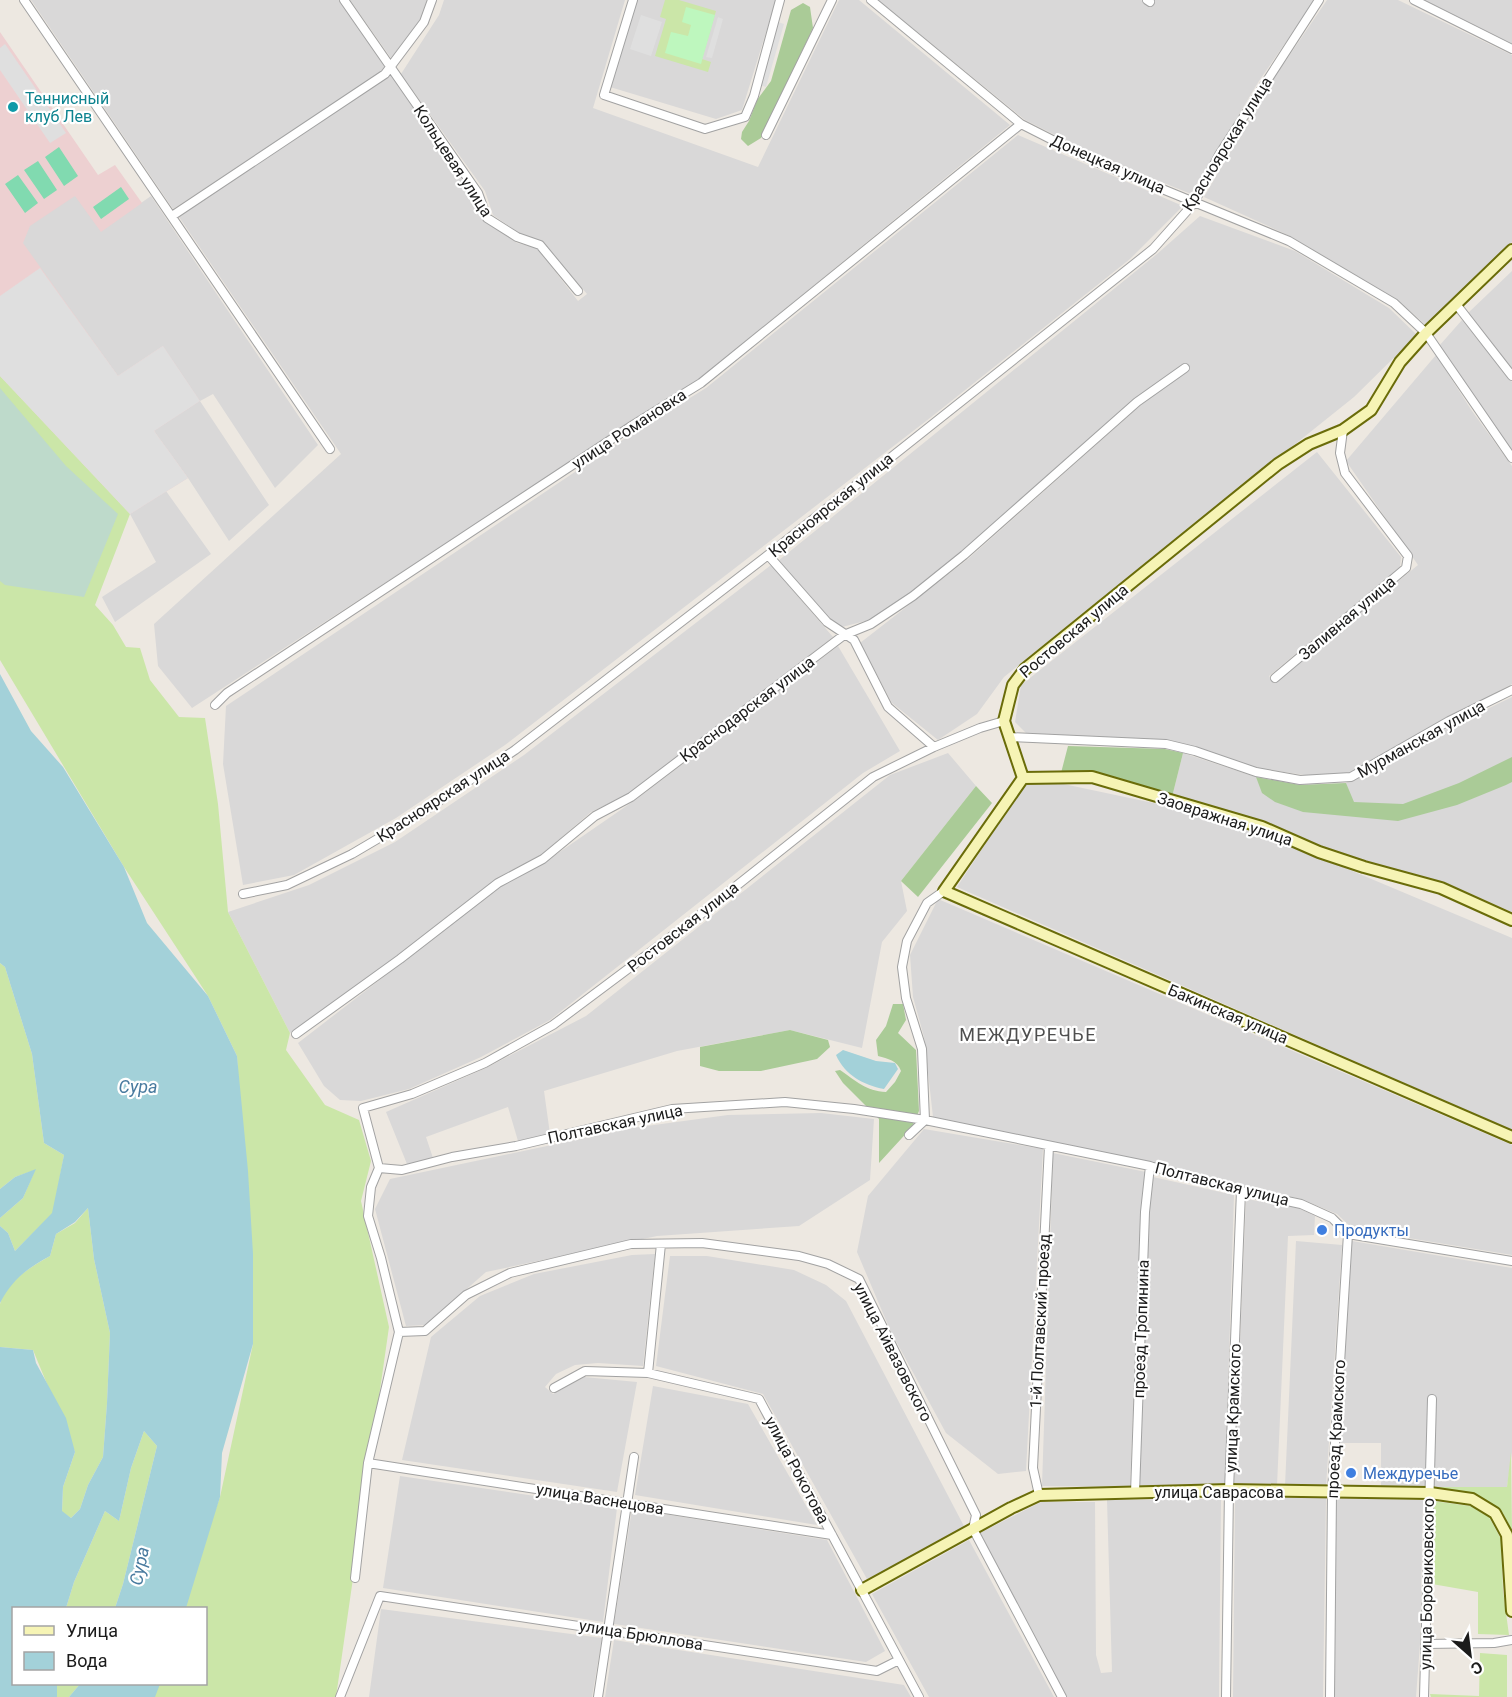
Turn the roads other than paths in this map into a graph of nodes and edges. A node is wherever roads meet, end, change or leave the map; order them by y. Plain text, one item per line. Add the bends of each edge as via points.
1 (24, 0) edge
2 (344, 0) edge
3 (432, 0) edge
4 (633, 0) edge
5 (780, 0) edge
6 (832, 0) edge
7 (871, 0) edge
8 (1318, 0) edge
9 (1414, 0) edge
10 (1512, 49) edge
11 (391, 67) junction
12 (1021, 124) junction
13 (766, 135) dead end
14 (1194, 203) junction
15 (172, 216) junction
16 (1512, 250) edge
17 (578, 291) dead end
18 (1456, 304) junction
19 (1426, 333) junction
20 (1185, 368) dead end
21 (1512, 376) edge
22 (1343, 430) junction
23 (330, 449) dead end
24 (1512, 458) edge
25 (768, 555) junction
26 (844, 635) junction
27 (1275, 678) dead end
28 (1512, 690) edge
29 (215, 705) dead end
30 (1004, 721) junction
31 (1008, 737) junction
32 (934, 747) junction
33 (1023, 778) junction
34 (944, 891) junction
35 (243, 894) dead end
36 (1512, 920) edge
37 (296, 1034) dead end
38 (925, 1120) junction
39 (909, 1135) dead end
40 (1512, 1137) edge
41 (1048, 1146) junction
42 (1150, 1166) junction
43 (379, 1168) junction
44 (1241, 1191) junction
45 (1348, 1234) junction
46 (661, 1244) junction
47 (1512, 1261) edge
48 (399, 1332) junction
49 (648, 1373) junction
50 (554, 1388) dead end
51 (1432, 1399) dead end
52 (634, 1457) dead end
53 (368, 1463) junction
54 (1229, 1490) junction
55 (1332, 1492) junction
56 (1135, 1493) junction
57 (1430, 1493) junction
58 (1039, 1495) junction
59 (627, 1503) junction
60 (973, 1529) junction
61 (832, 1535) junction
62 (355, 1578) dead end
63 (862, 1590) junction
64 (1512, 1611) edge
65 (608, 1630) junction
66 (1512, 1640) edge
67 (1426, 1644) junction
68 (899, 1660) junction
69 (340, 1697) edge
70 (598, 1697) edge
71 (919, 1697) edge
72 (1062, 1697) edge
73 (1226, 1697) edge
74 (1330, 1697) edge
75 (1424, 1697) edge

1 - 15 street
2 - 11 street, Кольцевая улица
3 - 11 street via 424,22
4 - 5 street via 604,95 705,129 745,117
6 - 13 street
7 - 12 street, Донецкая улица
8 - 14 street, Красноярская улица via 1219,155
9 - 10 street
11 - 15 street
11 - 17 street, Кольцевая улица via 478,193 488,218 540,246
12 - 14 street, Донецкая улица via 1094,161
12 - 29 street, улица Романовка via 701,383 227,693
14 - 19 street, Донецкая улица via 1289,241 1394,303
14 - 25 street, Красноярская улица via 1153,249
15 - 23 street
16 - 18 street, Ростовская улица
18 - 19 street, Ростовская улица
18 - 21 street
19 - 22 street, Ростовская улица via 1400,362 1371,410
19 - 24 street, Донецкая улица
20 - 26 street, Краснодарская улица via 1137,402 913,596 871,624
22 - 27 street, Заливная улица via 1340,453 1345,473 1408,556 1406,568
22 - 30 street, Ростовская улица via 1309,444 1278,464 1025,669 1013,685
25 - 26 street via 827,622
25 - 35 street, Красноярская улица via 515,750 418,815 352,854 286,885
26 - 32 street via 854,640 888,707
26 - 37 street, Краснодарская улица via 631,797 595,816 543,859 498,883
28 - 31 street, Мурманская улица via 1351,777 1300,780 1256,772 1166,744
30 - 31 street
30 - 32 street, Ростовская улица
31 - 33 street
32 - 43 street, Ростовская улица via 873,777 696,918 553,1025 474,1067 412,1094 363,1108
33 - 34 street
33 - 36 street, Заовражная улица via 1092,777 1262,827 1319,852 1441,888
34 - 38 street via 927,903 907,941 902,968 906,998 922,1049
34 - 40 street, Бакинская улица
38 - 39 street
38 - 41 street, Полтавская улица
38 - 43 street, Полтавская улица via 785,1102 672,1109 402,1170
41 - 42 street, Полтавская улица
41 - 58 street, 1-й Полтавский проезд via 1033,1468
42 - 44 street, Полтавская улица
42 - 56 street, проезд Тропинина
43 - 48 street via 371,1187 368,1216
44 - 45 street, Полтавская улица via 1301,1204 1332,1218
44 - 54 street, улица Крамского
45 - 47 street
45 - 55 street, проезд Крамского
46 - 48 street, улица Айвазовского via 631,1244 510,1273 466,1295 425,1331
46 - 49 street
46 - 60 street, улица Айвазовского via 702,1243 799,1256 859,1279 976,1515
48 - 53 street
49 - 50 street, улица Рокотова via 585,1371
49 - 61 street, улица Рокотова via 759,1399
51 - 57 street, улица Боровиковского
52 - 59 street
53 - 59 street, улица Васнецова
53 - 62 street
54 - 55 street, улица Саврасова
54 - 56 street, улица Саврасова
54 - 73 street, улица Крамского
55 - 57 street, улица Саврасова
55 - 74 street, проезд Крамского
56 - 58 street, улица Саврасова
57 - 64 street, улица Саврасова via 1472,1499 1495,1514 1507,1535
57 - 67 street, улица Боровиковского
58 - 60 street, улица Саврасова
59 - 61 street, улица Васнецова
59 - 65 street
60 - 63 street, улица Саврасова
60 - 72 street, улица Айвазовского
61 - 63 street, улица Рокотова
63 - 68 street, улица Рокотова
65 - 68 street, улица Брюллова via 877,1671
65 - 69 street, улица Брюллова via 380,1596
65 - 70 street
66 - 67 street
67 - 75 street, улица Боровиковского
68 - 71 street, улица Рокотова

